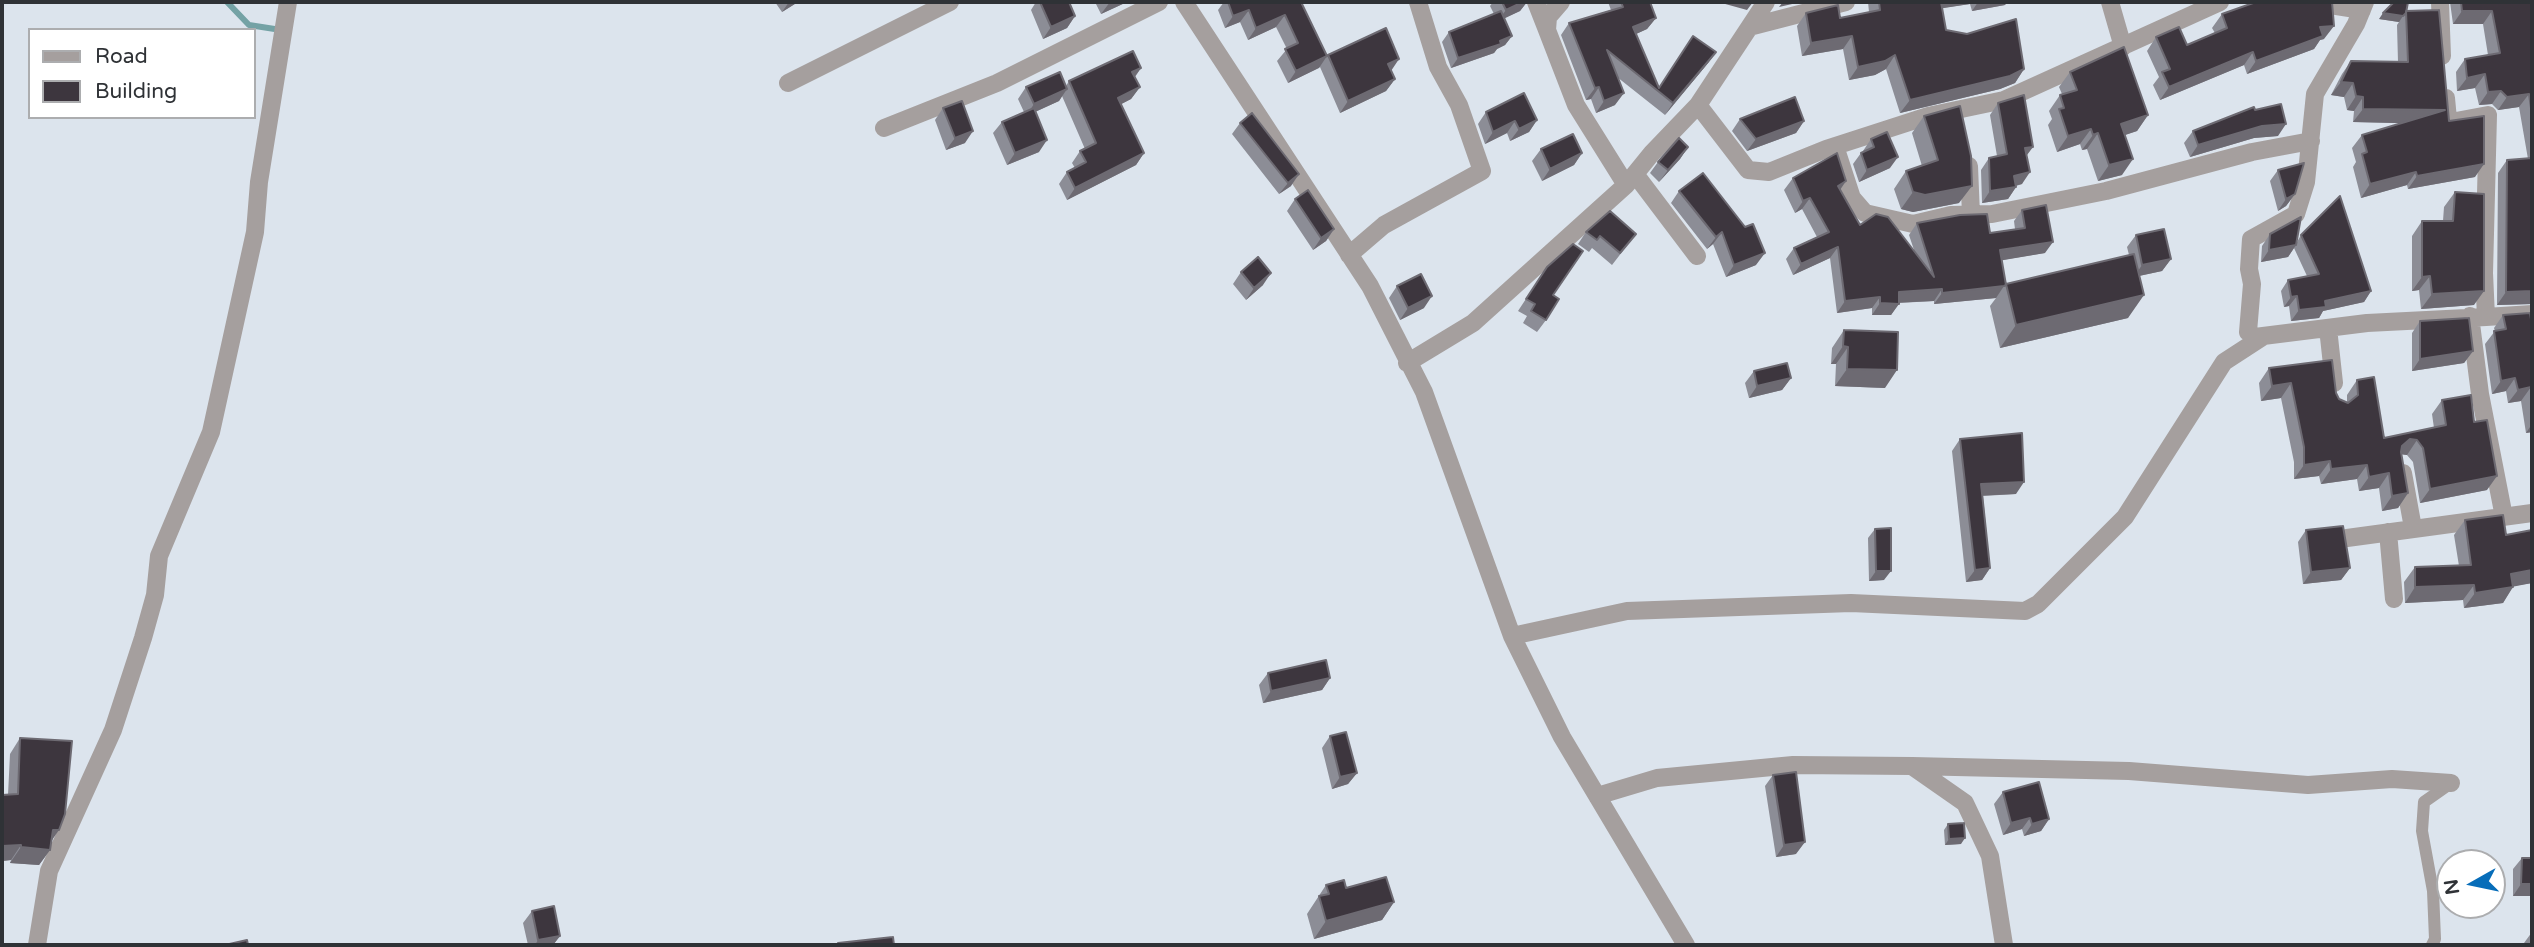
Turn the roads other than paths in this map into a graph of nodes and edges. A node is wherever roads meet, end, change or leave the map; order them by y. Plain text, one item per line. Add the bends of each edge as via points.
1 (288, 2) edge
2 (950, 2) edge
3 (1159, 2) edge
4 (1184, 2) edge
5 (1418, 2) edge
6 (1536, 2) edge
7 (1561, 2) edge
8 (1766, 2) edge
9 (1846, 2) edge
10 (2110, 2) edge
11 (2220, 2) edge
12 (2311, 2) edge
13 (2440, 2) edge
14 (2364, 6) edge
15 (1753, 26) junction
16 (1547, 30) junction
17 (2123, 47) junction
18 (788, 83) dead end
19 (1698, 105) junction
20 (884, 128) dead end
21 (2311, 141) junction
22 (1835, 146) junction
23 (1965, 147) edge
24 (1630, 180) junction
25 (1971, 215) junction
26 (1349, 255) junction
27 (1697, 256) dead end
28 (2532, 314) edge
29 (2478, 317) junction
30 (2328, 328) junction
31 (2264, 336) junction
32 (1407, 363) junction
33 (2337, 406) edge
34 (2402, 465) edge
35 (2532, 513) edge
36 (2504, 517) junction
37 (2413, 528) junction
38 (2388, 532) junction
39 (2347, 538) edge
40 (2394, 599) dead end
41 (1512, 636) junction
42 (1912, 766) junction
43 (2451, 783) joint
44 (1597, 796) junction
45 (37, 945) edge
46 (1686, 945) edge
47 (2004, 945) edge
48 (2432, 945) edge

1 - 45 street via 255,232 211,432 159,556 155,595 113,730 49,871
2 - 18 street
3 - 20 street via 997,83
4 - 26 street
5 - 26 street via 1438,67 1459,105 1482,171 1384,225
6 - 16 street
7 - 16 street via 1548,18
8 - 15 street
9 - 15 street
10 - 17 street
11 - 17 street
12 - 14 street
13 - 29 street via 2448,119 2488,115 2484,273
14 - 21 street via 2315,94
15 - 19 street
16 - 24 street via 1576,105
17 - 22 street via 1958,116
19 - 22 street via 1748,170 1769,172
19 - 24 street
21 - 25 street via 2106,191
21 - 31 street via 2296,214 2251,240 2248,332
22 - 25 street via 1852,198 1865,214 1913,224
23 - 25 street
24 - 27 street
24 - 32 street via 1473,323
26 - 32 street via 1370,286
28 - 29 street
29 - 30 street
29 - 36 street via 2480,394
30 - 31 street
30 - 33 street
31 - 41 street via 2224,362 2124,517 2038,604 2025,611 1851,603 1627,611
32 - 41 street via 1424,392
34 - 37 street
35 - 36 street
36 - 37 street
37 - 38 street
38 - 39 street
38 - 40 street
41 - 44 street
42 - 43 street via 2129,771 2308,785 2392,779
42 - 44 street via 1793,765 1697,774 1657,778
42 - 47 street via 1965,803 1990,856
43 - 48 lane via 2424,802 2422,831 2433,891
44 - 46 street

